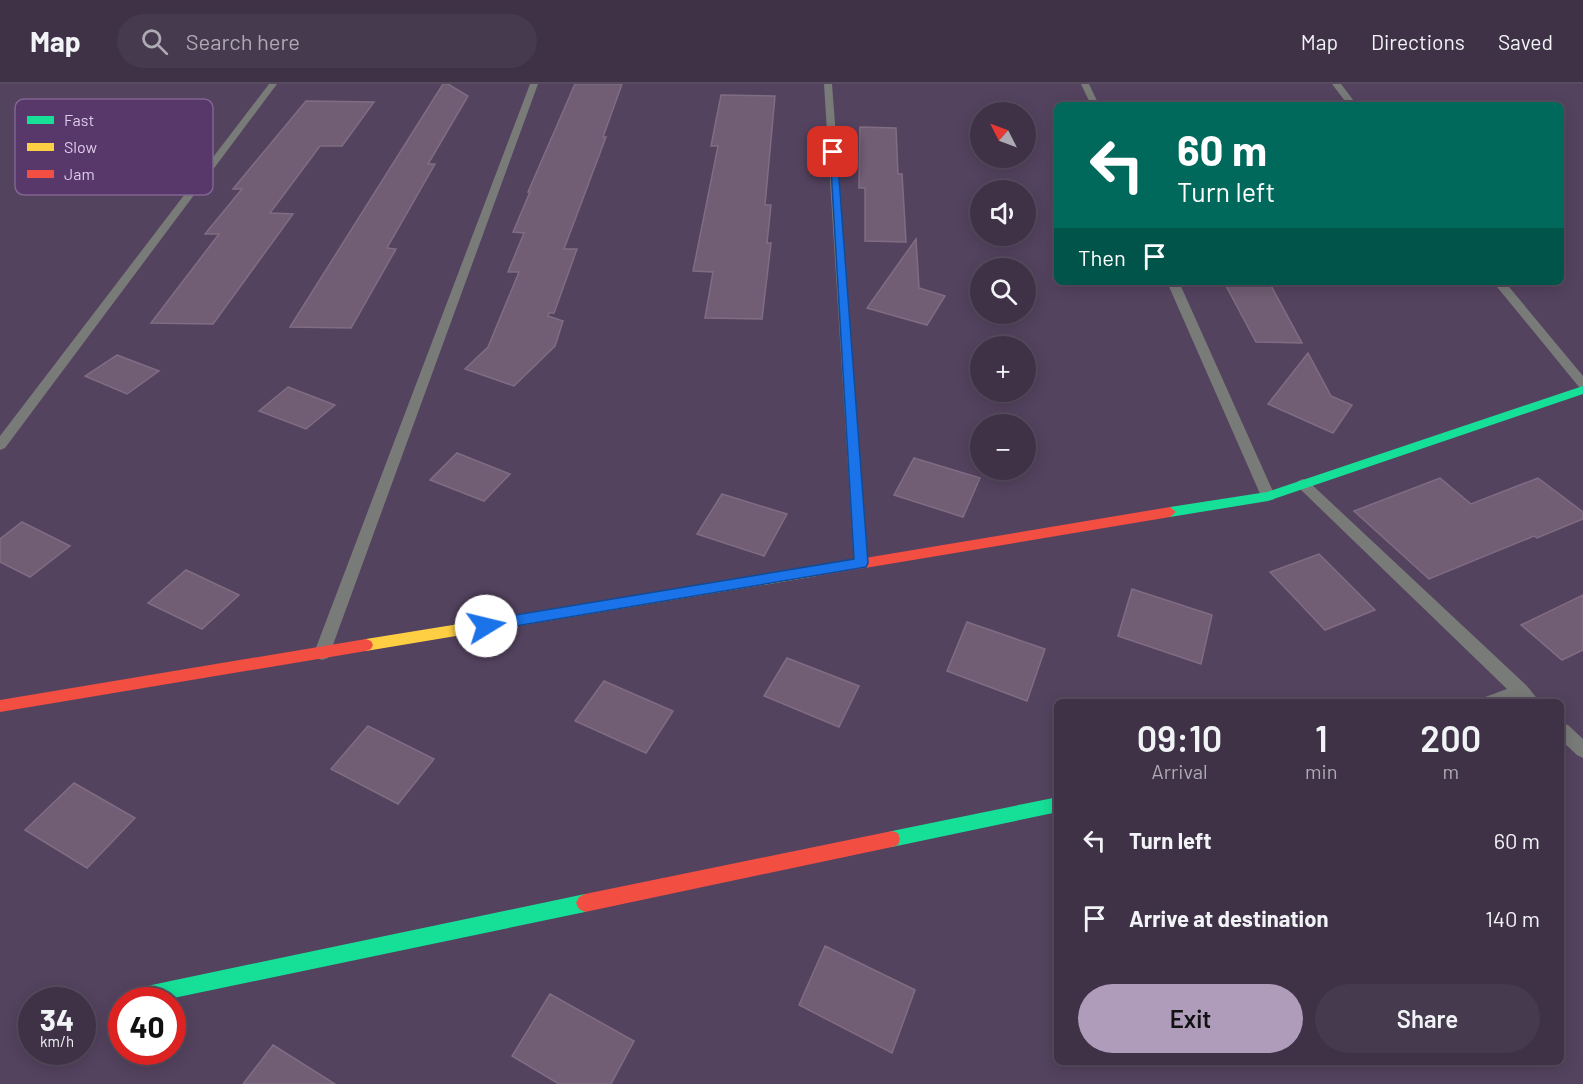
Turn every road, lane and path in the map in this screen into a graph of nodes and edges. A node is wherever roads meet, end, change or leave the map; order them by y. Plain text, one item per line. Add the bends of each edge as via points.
1 (273, 84) edge
2 (534, 84) edge
3 (828, 84) edge
4 (1085, 84) edge
5 (1336, 84) edge
6 (1094, 102) edge
7 (1351, 102) edge
8 (213, 163) edge
9 (189, 195) edge
10 (1174, 285) edge
11 (1501, 285) edge
12 (1583, 384) edge
13 (1583, 390) edge
14 (0, 444) edge
15 (1303, 484) junction
16 (1268, 496) junction
17 (861, 563) junction
18 (322, 653) junction
19 (1526, 697) edge
20 (0, 706) edge
21 (1564, 732) edge
22 (1583, 750) edge
23 (1054, 805) edge
24 (185, 987) edge

1 - 8 street
2 - 18 street
3 - 17 street
4 - 6 street
5 - 7 street
9 - 14 street
10 - 16 street
11 - 12 street
13 - 15 street
15 - 16 street
15 - 19 street
16 - 17 street
17 - 18 street
18 - 20 street
21 - 22 street
23 - 24 street

